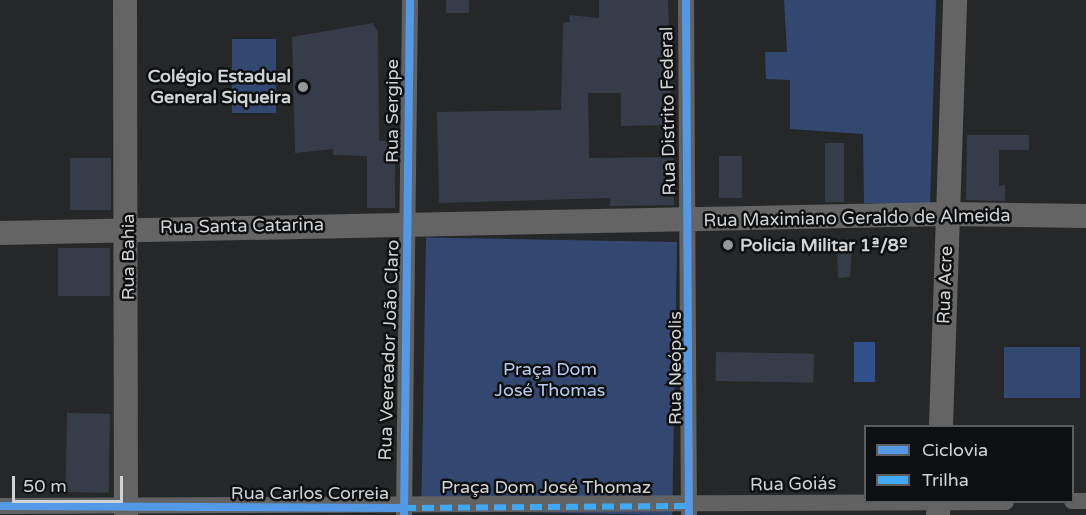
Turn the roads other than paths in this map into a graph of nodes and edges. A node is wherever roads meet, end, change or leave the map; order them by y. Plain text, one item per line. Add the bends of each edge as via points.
1 (125, 0) edge
2 (411, 0) edge
3 (686, 0) edge
4 (955, 0) edge
5 (947, 214) junction
6 (1086, 216) edge
7 (690, 221) junction
8 (412, 222) junction
9 (128, 231) junction
10 (0, 232) edge
11 (941, 425) edge
12 (911, 503) edge
13 (0, 506) edge
14 (126, 511) edge
15 (404, 511) edge
16 (689, 511) edge

1 - 9 main road, Rua Bahia
2 - 8 street, Rua Sergipe
3 - 7 street, Rua Distrito Federal
4 - 5 main road, Rua Acre
5 - 6 main road, Rua Maximiano Geraldo de Almeida
5 - 7 main road, Rua Maximiano Geraldo de Almeida
5 - 11 main road, Rua Acre
7 - 8 main road, Rua Maximiano Geraldo de Almeida
7 - 16 street, Rua Neópolis
8 - 9 main road, Rua Santa Catarina
8 - 15 street, Rua Veereador João Claro
9 - 10 main road, Rua Santa Catarina
9 - 14 main road, Rua Bahia
12 - 16 street, Rua Goiás
13 - 14 street, Rua Carlos Correia
14 - 15 street, Rua Carlos Correia
15 - 16 street, Praça Dom José Thomaz

